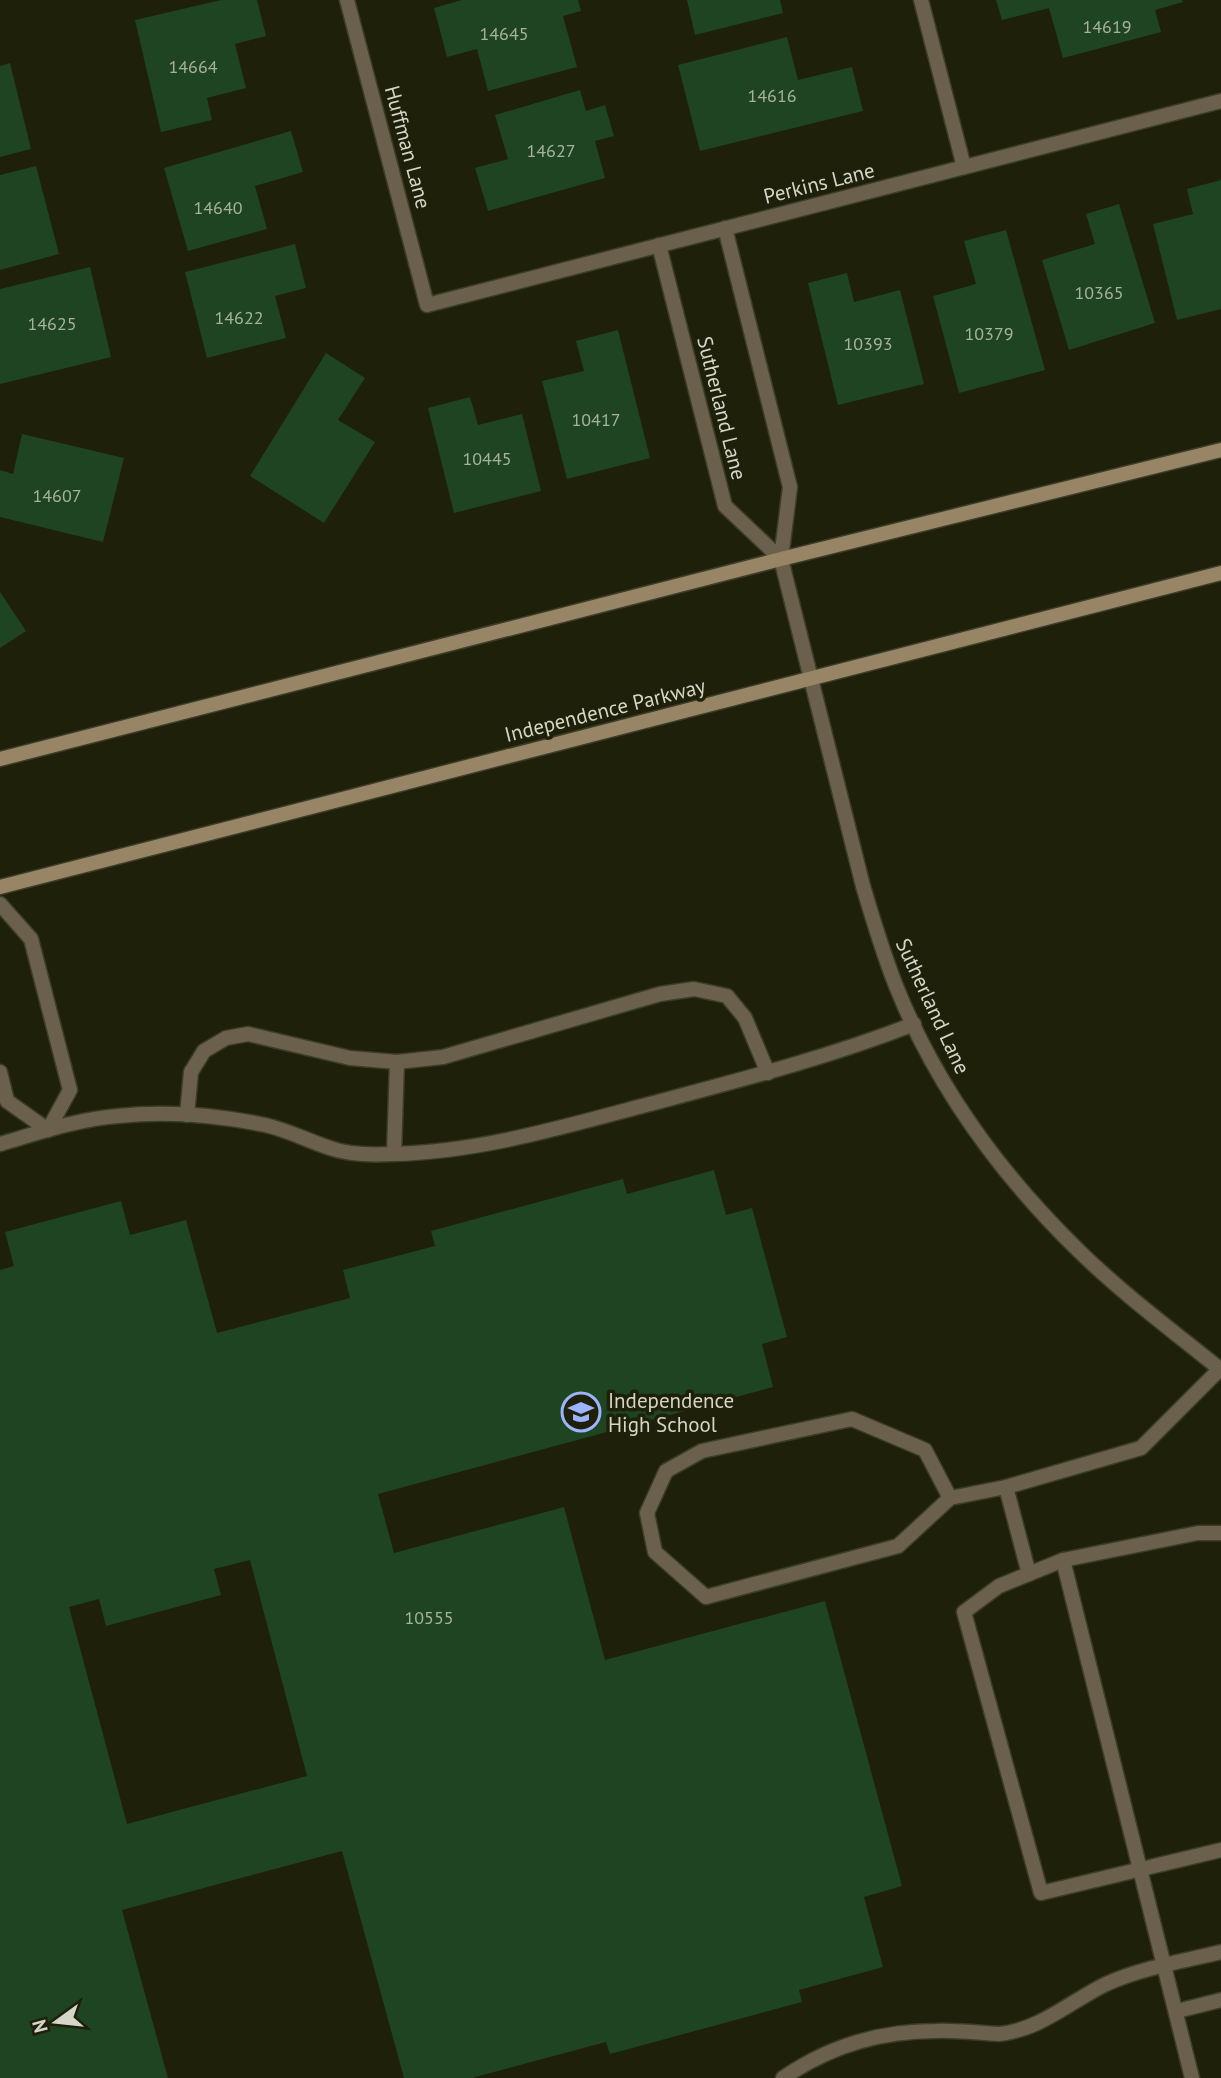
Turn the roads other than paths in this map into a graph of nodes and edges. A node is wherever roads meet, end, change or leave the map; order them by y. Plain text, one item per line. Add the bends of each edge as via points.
1 (347, 0) edge
2 (921, 0) edge
3 (1221, 101) edge
4 (964, 167) junction
5 (725, 228) junction
6 (659, 246) junction
7 (427, 306) joint
8 (1221, 450) edge
9 (781, 559) junction
10 (1221, 573) edge
11 (810, 679) junction
12 (0, 759) edge
13 (0, 887) edge
14 (0, 904) edge
15 (914, 1024) junction
16 (397, 1062) junction
17 (0, 1072) edge
18 (768, 1073) junction
19 (187, 1115) junction
20 (48, 1130) junction
21 (0, 1144) edge
22 (394, 1154) junction
23 (1221, 1369) edge
24 (1006, 1486) junction
25 (950, 1498) junction
26 (1221, 1533) edge
27 (1063, 1560) junction
28 (1029, 1574) junction
29 (1221, 1850) edge
30 (1140, 1870) junction
31 (1221, 1952) edge
32 (1164, 1966) junction
33 (1221, 2000) edge
34 (1177, 2011) junction
35 (783, 2078) edge
36 (1192, 2078) edge

1 - 7 street, Huffman Lane
2 - 4 street
3 - 4 street, Perkins Lane
4 - 5 street, Perkins Lane
5 - 6 street, Perkins Lane
5 - 9 street, Sutherland Lane via 790,486
6 - 7 street, Perkins Lane
6 - 9 street, Sutherland Lane via 725,506
8 - 9 main road
9 - 11 street, Sutherland Lane
9 - 12 main road
10 - 11 main road, Independence Parkway
11 - 13 main road, Independence Parkway
11 - 15 street, Sutherland Lane via 863,886
14 - 20 street via 31,940 70,1090
15 - 18 street
15 - 23 street, Sutherland Lane via 945,1085 975,1130 1042,1214 1120,1288
16 - 18 street via 443,1057 660,994 694,989 727,996 745,1018
16 - 19 street via 351,1058 248,1034 226,1038 204,1051 191,1072
16 - 22 street
17 - 20 street via 7,1101
18 - 22 street via 514,1139
19 - 20 street via 118,1115
19 - 22 street via 285,1130 332,1149
20 - 21 street
23 - 24 street via 1142,1448
24 - 25 street
24 - 28 street
25 - 25 street via 898,1546 706,1597 655,1552 647,1513 666,1471 702,1451 852,1419 925,1450
26 - 27 street via 1198,1532
27 - 28 street
27 - 30 street
28 - 30 street via 999,1586 964,1612 1041,1893
29 - 30 street
30 - 32 street
31 - 32 street
32 - 34 street
32 - 35 street via 1107,1984 1038,2023 1010,2033 911,2032 850,2043
33 - 34 street
34 - 36 street

